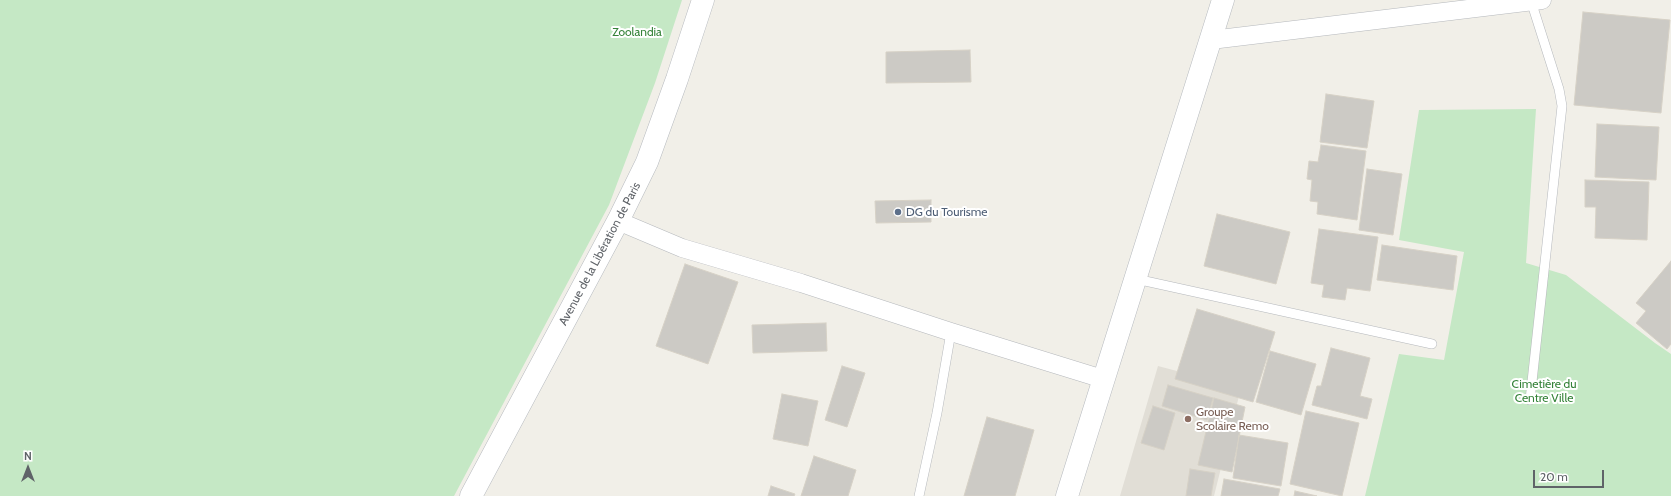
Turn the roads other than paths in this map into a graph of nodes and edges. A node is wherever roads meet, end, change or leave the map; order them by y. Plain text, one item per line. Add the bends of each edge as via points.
1 (703, 0) edge
2 (1223, 0) edge
3 (1537, 1) edge
4 (1211, 40) junction
5 (618, 222) junction
6 (1136, 278) junction
7 (951, 332) junction
8 (1432, 344) dead end
9 (1103, 379) junction
10 (1530, 400) dead end
11 (470, 496) edge
12 (919, 496) edge
13 (1067, 496) edge

1 - 5 street, Avenue de la Libération de Paris via 647,162
2 - 4 street
3 - 4 street
3 - 10 lane via 1562,106
4 - 6 street
5 - 7 street via 682,248 802,283
5 - 11 street, Avenue de la Libération de Paris
6 - 8 lane
6 - 9 street
7 - 9 street
7 - 12 lane
9 - 13 street

